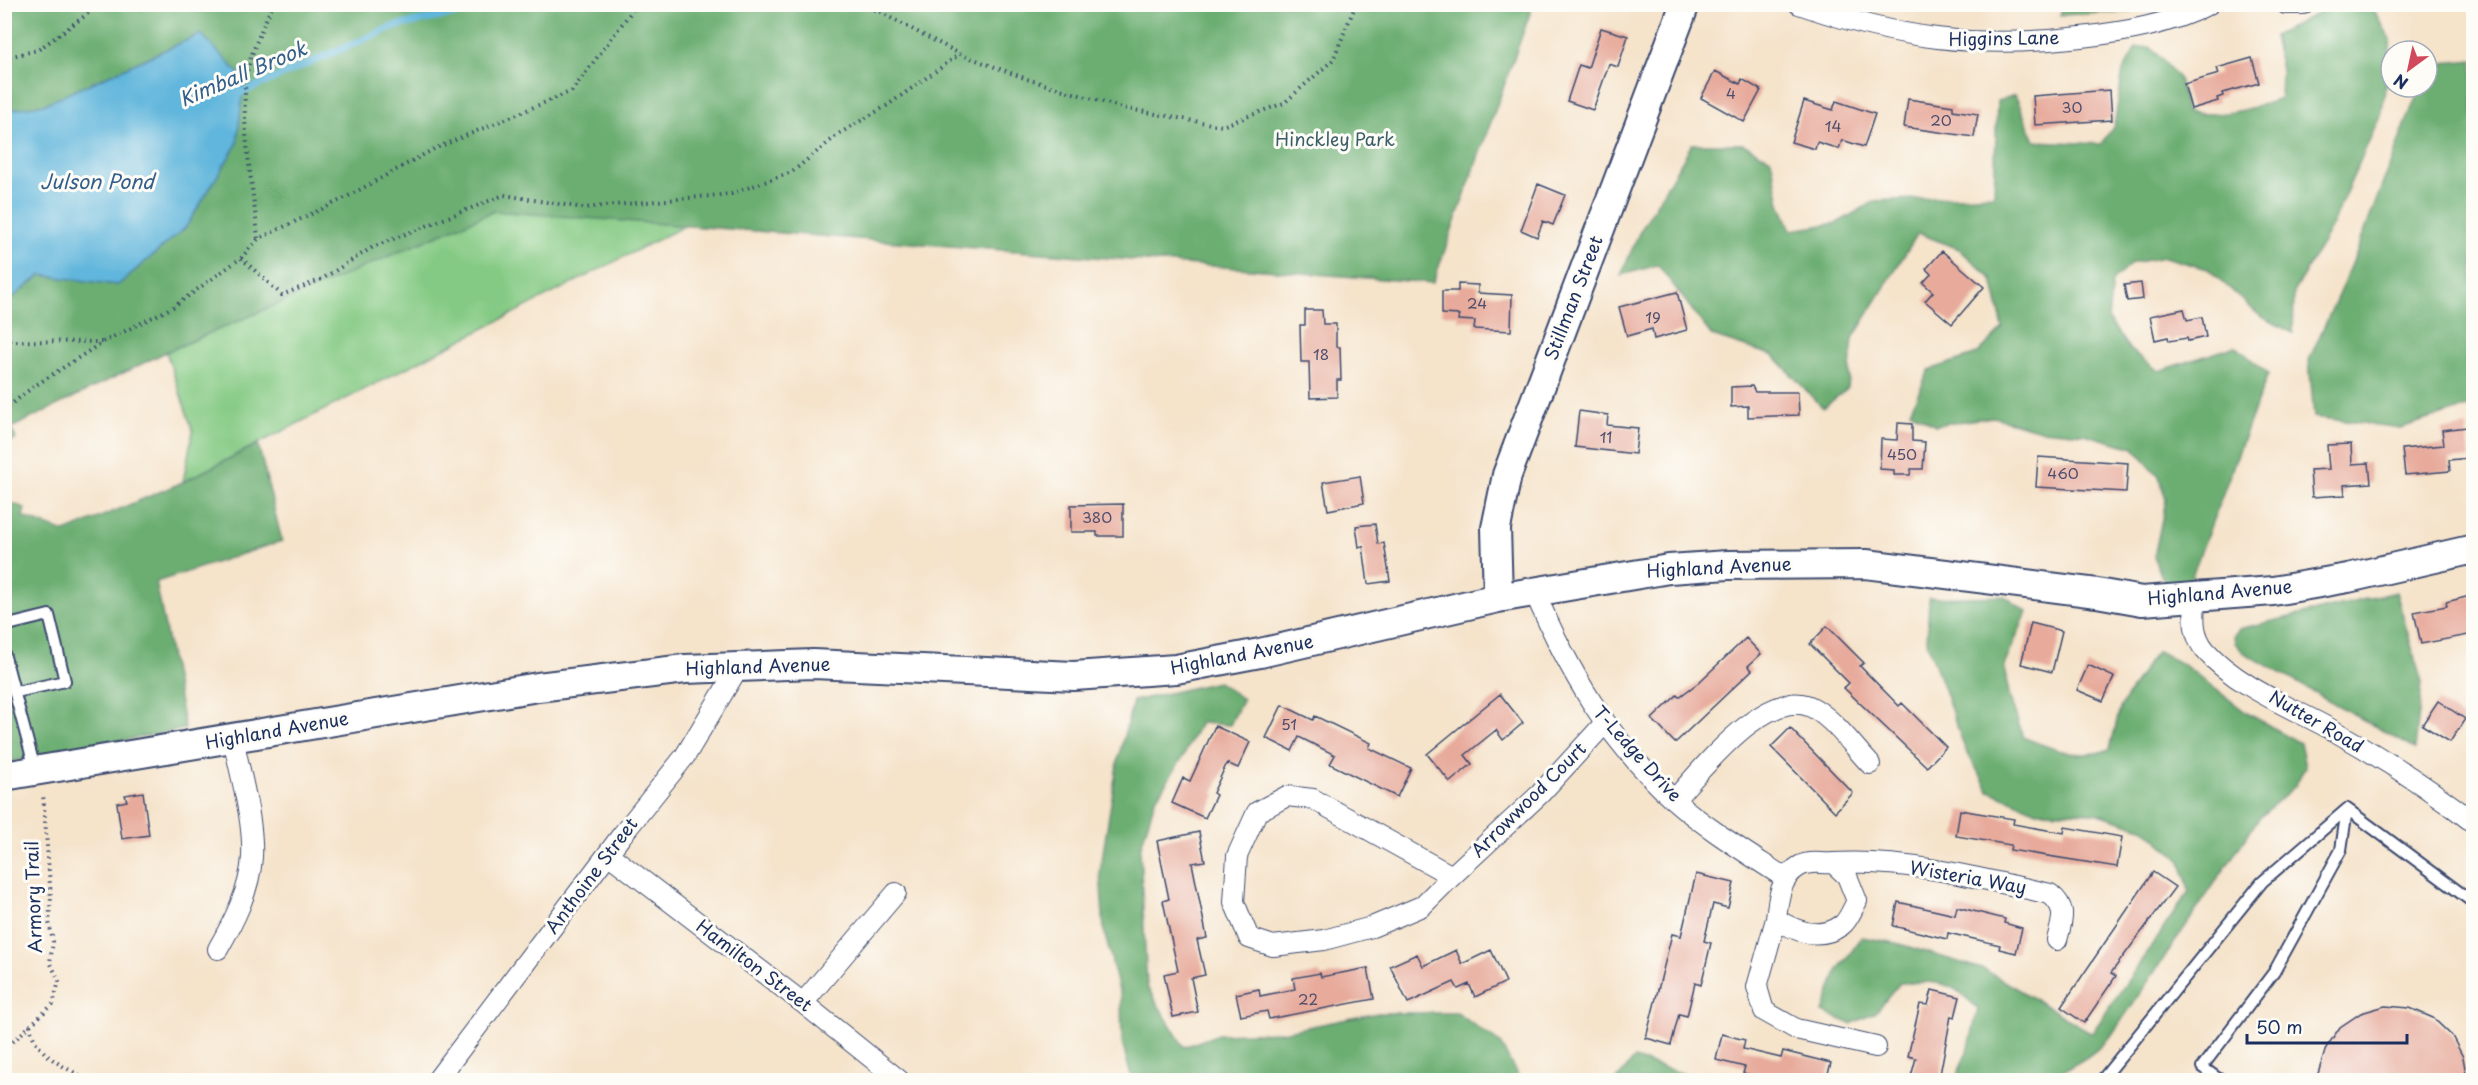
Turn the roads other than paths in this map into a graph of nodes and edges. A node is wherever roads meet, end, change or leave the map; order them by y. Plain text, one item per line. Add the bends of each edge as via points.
1 (1684, 4) edge
2 (1798, 4) edge
3 (2209, 4) edge
4 (2286, 4) edge
5 (2304, 4) edge
6 (2474, 549) edge
7 (1534, 591) junction
8 (1498, 598) junction
9 (2194, 598) junction
10 (4, 626) edge
11 (4, 653) edge
12 (739, 666) junction
13 (16, 692) junction
14 (1605, 723) junction
15 (233, 738) junction
16 (1870, 764) dead end
17 (4, 776) edge
18 (39, 782) junction
19 (1674, 800) junction
20 (2346, 809) junction
21 (2474, 823) edge
22 (608, 854) junction
23 (1833, 863) junction
24 (1452, 876) junction
25 (1785, 878) junction
26 (896, 893) dead end
27 (2474, 903) edge
28 (1776, 920) junction
29 (2057, 940) dead end
30 (218, 949) dead end
31 (803, 1003) junction
32 (1876, 1047) dead end
33 (437, 1080) edge
34 (899, 1080) edge
35 (2102, 1080) edge
36 (2220, 1080) edge

1 - 8 street, Stillman Street via 1507,475 1496,528
2 - 3 street, Higgins Lane via 1873,28 1987,44 2108,34 2169,22
4 - 5 street
6 - 9 street, Highland Avenue via 2348,578 2273,591
7 - 8 street, Highland Avenue
7 - 9 street, Highland Avenue via 1669,569 1738,564 1855,564 2097,592 2142,601
7 - 14 street, T-Ledge Drive via 1560,650
8 - 12 street, Highland Avenue via 1176,669 1074,676 813,664
9 - 21 street, Nutter Road via 2194,631 2204,648 2231,674 2347,738
10 - 13 lane via 49,615 65,681
11 - 13 lane
12 - 15 street, Highland Avenue via 538,687
12 - 22 street, Anthoine Street via 700,736
13 - 18 lane
14 - 19 street, T-Ledge Drive
14 - 24 street, Arrowwood Court via 1540,794
15 - 18 street, Highland Avenue
15 - 30 street via 248,813 252,858 241,905
16 - 19 street via 1814,708 1798,703 1781,704 1720,749
17 - 18 street, Highland Avenue
19 - 25 street, T-Ledge Drive
20 - 27 lane
20 - 35 lane via 2262,882
20 - 36 lane via 2341,850 2274,972 2202,1067
22 - 31 street, Hamilton Street
22 - 33 street, Anthoine Street
23 - 25 street via 1799,866
23 - 28 street via 1847,876 1857,901 1843,925 1819,934 1794,931
23 - 29 street, Wisteria Way via 1911,867 2050,894 2060,901 2064,913
24 - 24 street, Arrowwood Court via 1313,799 1287,796 1257,812 1237,856 1234,902 1249,938 1273,946 1372,927 1422,906
25 - 28 street
26 - 31 street
28 - 32 street via 1757,987 1764,1011 1796,1029
31 - 34 street, Hamilton Street

